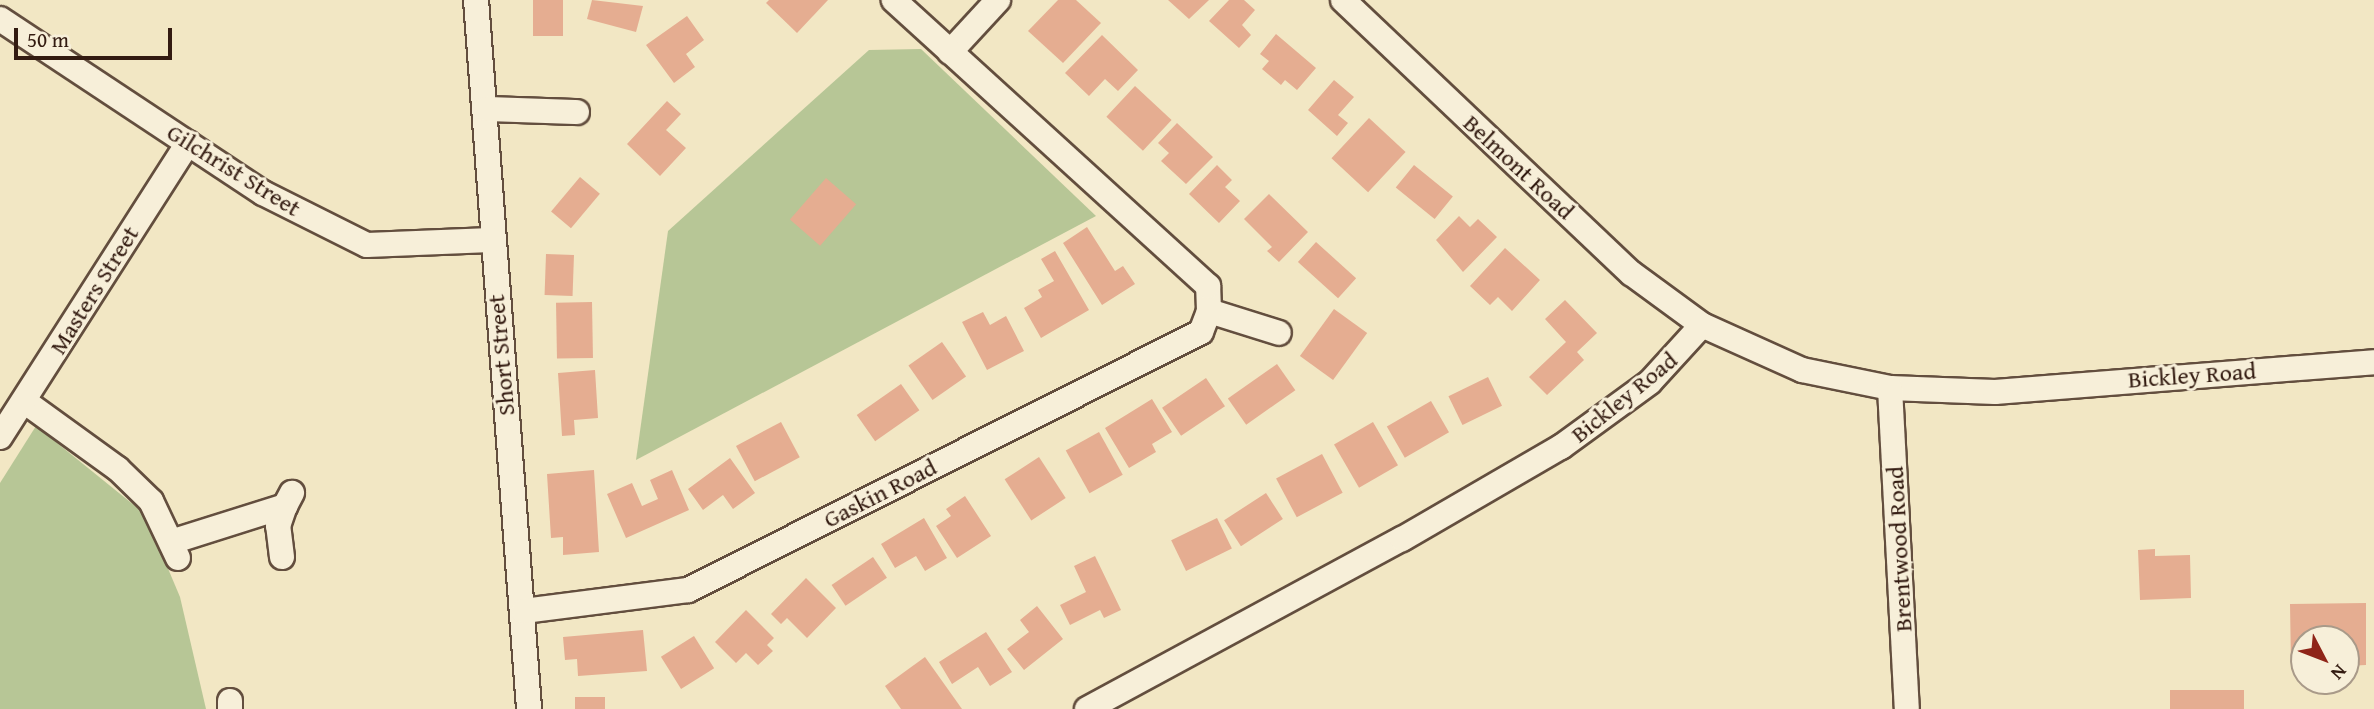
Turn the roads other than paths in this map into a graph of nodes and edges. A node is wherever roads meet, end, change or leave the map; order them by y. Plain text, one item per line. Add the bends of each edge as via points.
1 (476, 0) edge
2 (894, 0) edge
3 (998, 0) edge
4 (1343, 0) edge
5 (0, 19) edge
6 (950, 52) junction
7 (486, 109) junction
8 (576, 112) dead end
9 (188, 143) junction
10 (491, 240) junction
11 (1209, 311) junction
12 (1702, 325) junction
13 (1279, 333) dead end
14 (2374, 362) edge
15 (1890, 388) junction
16 (24, 401) junction
17 (0, 437) edge
18 (282, 557) dead end
19 (524, 611) junction
20 (528, 709) edge
21 (1087, 709) edge
22 (1907, 709) edge

1 - 7 street, Short Street
2 - 6 street
3 - 6 street
4 - 12 street, Belmont Road via 1631,273
5 - 9 street, Gilchrist Street
6 - 11 street via 1208,286
7 - 8 street
7 - 10 street, Short Street
9 - 10 street, Gilchrist Street via 263,193 367,245
9 - 16 street, Masters Street
10 - 19 street, Short Street
11 - 13 street
11 - 19 street, Gaskin Road via 1201,331 688,590
12 - 15 street, Bickley Road via 1802,370
12 - 21 street, Bickley Road via 1650,382 1561,447 1402,539
14 - 15 street, Bickley Road via 1995,392
15 - 22 street, Brentwood Road
16 - 17 street, Masters Street
16 - 18 street via 118,469 151,501 175,550 289,500 278,538
19 - 20 street, Short Street

